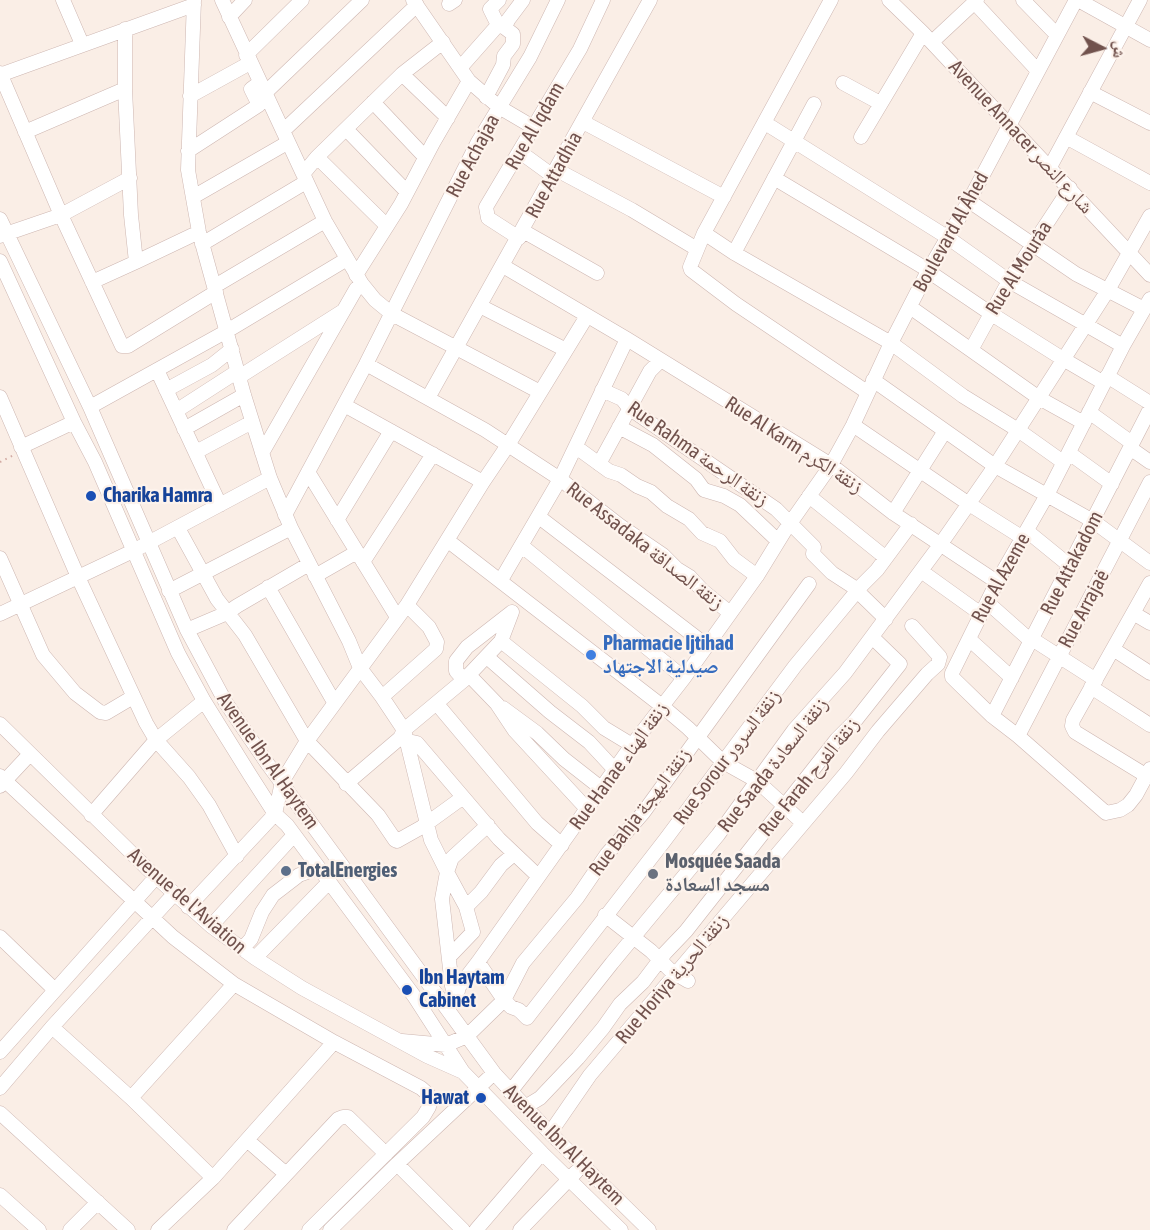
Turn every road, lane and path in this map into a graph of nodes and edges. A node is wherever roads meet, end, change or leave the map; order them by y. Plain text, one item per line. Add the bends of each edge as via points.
1 (63, 0) edge
2 (222, 0) edge
3 (245, 0) edge
4 (302, 0) edge
5 (362, 0) edge
6 (499, 0) edge
7 (523, 0) edge
8 (558, 0) edge
9 (603, 0) edge
10 (650, 0) edge
11 (831, 0) edge
12 (890, 0) edge
13 (1023, 0) edge
14 (1077, 0) edge
15 (1140, 0) edge
16 (972, 2) edge
17 (194, 3) edge
18 (415, 3) edge
19 (229, 17) junction
20 (1125, 26) junction
21 (125, 29) junction
22 (1057, 35) junction
23 (928, 38) junction
24 (1150, 40) edge
25 (443, 42) junction
26 (82, 44) junction
27 (248, 59) junction
28 (460, 68) junction
29 (1038, 71) junction
30 (0, 74) edge
31 (402, 74) junction
32 (469, 81) junction
33 (843, 82) dead end
34 (262, 88) junction
35 (125, 89) junction
36 (1090, 92) junction
37 (190, 96) junction
38 (486, 97) junction
39 (373, 102) junction
40 (880, 103) junction
41 (814, 104) dead end
42 (499, 107) junction
43 (448, 118) junction
44 (583, 122) junction
45 (765, 123) junction
46 (1150, 123) edge
47 (1009, 126) junction
48 (533, 127) junction
49 (345, 129) junction
50 (25, 132) junction
51 (285, 137) junction
52 (861, 137) dead end
53 (1066, 137) junction
54 (795, 140) junction
55 (188, 151) junction
56 (520, 152) junction
57 (316, 157) junction
58 (425, 157) junction
59 (1050, 168) junction
60 (555, 173) junction
61 (129, 178) junction
62 (304, 178) junction
63 (774, 178) junction
64 (1150, 183) edge
65 (1070, 188) junction
66 (407, 192) junction
67 (193, 197) junction
68 (724, 197) junction
69 (969, 201) junction
70 (61, 215) junction
71 (1150, 216) edge
72 (0, 219) edge
73 (325, 221) junction
74 (387, 226) junction
75 (704, 233) junction
76 (3, 234) edge
77 (521, 234) junction
78 (947, 237) junction
79 (201, 238) junction
80 (1032, 245) junction
81 (697, 249) junction
82 (734, 254) junction
83 (1130, 254) junction
84 (347, 259) junction
85 (0, 261) edge
86 (136, 262) junction
87 (503, 266) junction
88 (928, 271) junction
89 (597, 273) dead end
90 (1150, 275) edge
91 (359, 279) junction
92 (1009, 280) junction
93 (92, 282) junction
94 (215, 289) junction
95 (1108, 290) junction
96 (1147, 304) edge
97 (480, 306) junction
98 (909, 307) junction
99 (344, 310) junction
100 (990, 313) junction
101 (392, 314) junction
102 (587, 316) junction
103 (1086, 324) junction
104 (227, 331) junction
105 (627, 339) junction
106 (891, 343) junction
107 (1123, 345) junction
108 (232, 349) junction
109 (456, 349) junction
110 (566, 350) junction
111 (971, 350) junction
112 (1063, 360) junction
113 (660, 361) junction
114 (366, 364) junction
115 (157, 370) junction
116 (238, 374) junction
117 (1106, 380) junction
118 (870, 386) junction
119 (166, 390) junction
120 (602, 390) junction
121 (540, 392) junction
122 (244, 395) junction
123 (0, 397) edge
124 (428, 398) junction
125 (1039, 398) junction
126 (1150, 403) edge
127 (344, 405) junction
128 (90, 407) junction
129 (629, 408) junction
130 (1150, 409) edge
131 (176, 411) junction
132 (1086, 418) junction
133 (252, 422) junction
134 (74, 423) junction
135 (853, 425) junction
136 (619, 427) junction
137 (184, 429) junction
138 (1018, 430) junction
139 (391, 431) junction
140 (945, 431) junction
141 (508, 445) junction
142 (1131, 446) junction
143 (21, 447) junction
144 (576, 447) junction
145 (196, 452) junction
146 (262, 453) junction
147 (433, 454) junction
148 (1066, 457) junction
149 (1150, 462) edge
150 (599, 464) junction
151 (831, 465) junction
152 (995, 466) junction
153 (920, 471) junction
154 (308, 472) junction
155 (270, 478) junction
156 (560, 479) junction
157 (483, 482) junction
158 (1150, 482) edge
159 (1112, 484) junction
160 (1047, 495) junction
161 (809, 496) junction
162 (969, 504) junction
163 (220, 505) junction
164 (893, 513) junction
165 (538, 517) junction
166 (337, 520) junction
167 (1093, 521) junction
168 (288, 522) junction
169 (790, 523) junction
170 (911, 524) junction
171 (178, 528) junction
172 (1025, 534) junction
173 (447, 540) junction
174 (778, 541) junction
175 (1120, 541) junction
176 (149, 543) junction
177 (940, 545) junction
178 (522, 546) junction
179 (133, 551) junction
180 (360, 557) junction
181 (0, 558) edge
182 (886, 558) junction
183 (1150, 563) edge
184 (1070, 566) junction
185 (312, 570) junction
186 (921, 571) junction
187 (204, 574) junction
188 (757, 576) junction
189 (78, 577) junction
190 (501, 580) junction
191 (997, 582) junction
192 (809, 584) dead end
193 (1150, 584) edge
194 (268, 587) junction
195 (169, 591) junction
196 (857, 591) junction
197 (519, 595) junction
198 (21, 603) junction
199 (406, 605) junction
200 (984, 608) junction
201 (512, 612) junction
202 (227, 613) junction
203 (730, 613) junction
204 (1134, 613) junction
205 (0, 614) edge
206 (397, 617) junction
207 (886, 618) junction
208 (1150, 623) edge
209 (912, 626) dead end
210 (187, 630) junction
211 (872, 637) junction
212 (969, 639) junction
213 (1032, 640) junction
214 (501, 641) junction
215 (706, 645) junction
216 (1113, 649) junction
217 (1060, 656) junction
218 (487, 657) junction
219 (360, 668) junction
220 (1150, 673) edge
221 (467, 678) junction
222 (684, 678) junction
223 (1012, 678) junction
224 (1094, 684) junction
225 (133, 697) junction
226 (382, 697) junction
227 (204, 701) junction
228 (334, 702) junction
229 (437, 704) junction
230 (497, 704) junction
231 (662, 706) junction
232 (992, 716) junction
233 (0, 724) edge
234 (1150, 725) edge
235 (406, 735) junction
236 (697, 736) junction
237 (1018, 736) junction
238 (156, 740) junction
239 (307, 741) junction
240 (632, 745) junction
241 (30, 754) junction
242 (723, 762) junction
243 (615, 770) junction
244 (1148, 772) edge
245 (2, 781) edge
246 (757, 781) junction
247 (282, 782) junction
248 (346, 784) junction
249 (601, 788) junction
250 (462, 798) junction
251 (785, 806) junction
252 (587, 809) junction
253 (275, 814) junction
254 (91, 815) junction
255 (427, 823) junction
256 (803, 823) junction
257 (488, 825) junction
258 (294, 835) junction
259 (562, 845) junction
260 (514, 854) junction
261 (237, 856) junction
262 (319, 868) junction
263 (447, 872) junction
264 (538, 876) junction
265 (156, 877) junction
266 (255, 877) junction
267 (329, 882) junction
268 (174, 894) junction
269 (273, 895) junction
270 (135, 902) junction
271 (188, 907) junction
272 (466, 908) junction
273 (605, 915) junction
274 (152, 918) junction
275 (211, 926) junction
276 (0, 937) edge
277 (634, 938) junction
278 (242, 949) junction
279 (448, 957) junction
280 (255, 958) junction
281 (659, 960) junction
282 (478, 962) junction
283 (682, 978) junction
284 (234, 984) junction
285 (55, 990) junction
286 (458, 991) junction
287 (504, 1000) junction
288 (446, 1005) junction
289 (52, 1028) junction
290 (467, 1036) junction
291 (402, 1041) junction
292 (334, 1042) junction
293 (446, 1045) junction
294 (0, 1053) edge
295 (463, 1072) junction
296 (494, 1073) junction
297 (0, 1088) edge
298 (477, 1088) junction
299 (510, 1092) junction
300 (131, 1098) junction
301 (525, 1107) junction
302 (0, 1113) edge
303 (550, 1133) junction
304 (247, 1140) junction
305 (542, 1153) junction
306 (386, 1154) junction
307 (397, 1164) junction
308 (584, 1164) junction
309 (286, 1174) junction
310 (213, 1178) junction
311 (570, 1179) junction
312 (0, 1196) edge
313 (98, 1202) junction
314 (39, 1230) edge
315 (70, 1230) edge
316 (128, 1230) edge
317 (158, 1230) edge
318 (234, 1230) edge
319 (309, 1230) edge
320 (330, 1230) edge
321 (463, 1230) edge
322 (476, 1230) edge
323 (520, 1230) edge
324 (621, 1230) edge
325 (649, 1230) edge

1 - 26 street
2 - 19 street
3 - 19 street
4 - 27 street
5 - 34 street
6 - 28 street via 490,9 498,25
7 - 38 street via 508,20 505,28 513,34 513,44
8 - 42 street, Rue Achajaa via 530,57
9 - 48 street, Rue Al Iqdam via 580,49
10 - 44 street, Rue Attadhia
11 - 45 street
12 - 23 street, Avenue Annacer شارع النصر
13 - 22 street
14 - 20 street
14 - 22 street, Boulevard Al Âhed
15 - 20 street
16 - 23 street
16 - 29 street
17 - 21 street
17 - 37 street
18 - 25 street
18 - 51 street
19 - 27 street
20 - 24 street
20 - 36 street
21 - 26 street
21 - 35 street
22 - 29 street, Boulevard Al Âhed
23 - 40 street
23 - 47 street, Avenue Annacer شارع النصر
25 - 28 street
25 - 31 street
26 - 30 street
27 - 34 street
27 - 37 street
28 - 32 street
29 - 47 street, Boulevard Al Âhed
30 - 50 street
31 - 39 street
31 - 43 street
32 - 38 street
32 - 43 street
33 - 40 street
34 - 51 street
34 - 55 street via 251,89 259,105
35 - 50 street
35 - 61 street
36 - 46 street
36 - 53 street
37 - 55 street
38 - 42 street
39 - 49 street
39 - 58 street
40 - 52 street
41 - 54 street
42 - 48 street
42 - 101 street, Rue Achajaa
43 - 58 street
44 - 60 street, Rue Attadhia
44 - 68 street
45 - 54 street
45 - 68 street
47 - 59 street, Avenue Annacer شارع النصر
47 - 69 street, Boulevard Al Âhed
48 - 56 street, Rue Al Iqdam
49 - 57 street
49 - 66 street
50 - 70 street
51 - 62 street
51 - 67 street
53 - 59 street
53 - 64 street
54 - 63 street
54 - 78 street
55 - 67 street
56 - 60 street
56 - 77 street, Rue Al Iqdam via 486,213 488,218
57 - 62 street
57 - 74 street
58 - 66 street
59 - 65 street, Avenue Annacer شارع النصر
60 - 77 street, Rue Attadhia
60 - 81 street via 632,210
61 - 70 street
61 - 86 street
62 - 73 street
62 - 79 street
63 - 82 street
63 - 88 street
65 - 80 street, Rue Al Mourâa
65 - 83 street, Avenue Annacer شارع النصر
66 - 74 street
67 - 79 street
68 - 75 street
69 - 78 street, Boulevard Al Âhed
69 - 80 street
70 - 76 street
70 - 93 street
71 - 83 street, Rue Saada زنقة السعادة
72 - 76 street, Avenue Ibn Al Haytem
73 - 84 street
73 - 94 street
74 - 91 street
75 - 81 street
75 - 82 street
76 - 128 street, Avenue Ibn Al Haytem
77 - 87 street, Rue Attadhia
77 - 89 street, Rue Al Iqdam
78 - 88 street, Boulevard Al Âhed
78 - 92 street
79 - 86 street
79 - 94 street
80 - 92 street, Rue Al Mourâa
80 - 95 street
81 - 118 street via 691,270 736,304
82 - 106 street
83 - 90 street, Avenue Annacer شارع النصر
83 - 95 street, Rue Saada زنقة السعادة
84 - 91 street
84 - 104 street
85 - 134 street, Avenue Ibn Al Haytem
86 - 93 street
87 - 97 street, Rue Attadhia
87 - 102 street, Rue Al Karm زنقة الكرم
88 - 98 street, Boulevard Al Âhed
88 - 100 street
91 - 99 street
91 - 101 street
92 - 100 street, Rue Al Mourâa
92 - 103 street
93 - 94 street via 121,344 126,347
94 - 104 street
95 - 96 street
95 - 103 street, Rue Saada زنقة السعادة
96 - 107 street, Rue Al Azeme
97 - 109 street, Rue Attadhia
97 - 110 street
98 - 106 street, Boulevard Al Âhed
98 - 111 street
99 - 116 street
99 - 146 street
100 - 111 street, Rue Al Mourâa
100 - 112 street
101 - 109 street
101 - 114 street, Rue Achajaa
102 - 105 street, Rue Al Karm زنقة الكرم
102 - 110 street
103 - 107 street
103 - 112 street, Rue Saada زنقة السعادة
104 - 108 street
104 - 115 street
105 - 113 street, Rue Al Karm زنقة الكرم
105 - 120 street
106 - 118 street, Boulevard Al Âhed
106 - 138 street via 963,396
107 - 117 street, Rue Al Azeme
108 - 116 street
108 - 119 street via 212,365
109 - 121 street
109 - 124 street, Rue Attadhia
110 - 121 street
111 - 125 street
112 - 117 street
112 - 125 street, Rue Saada زنقة السعادة
113 - 129 street via 650,370
113 - 151 street, Rue Al Karm زنقة الكرم
114 - 124 street, Rue Assadaka زنقة الصداقة
114 - 127 street, Rue Achajaa
115 - 119 street
115 - 128 street
116 - 122 street
116 - 131 street
117 - 126 street
117 - 132 street, Rue Al Azeme
118 - 135 street, Boulevard Al Âhed
118 - 140 street
119 - 131 street
120 - 129 street, Rue Rahma زنقة الرحمة via 622,399
120 - 144 street
121 - 141 street
122 - 133 street
122 - 137 street
123 - 143 street
124 - 141 street, Rue Assadaka زنقة الصداقة
125 - 132 street
125 - 138 street, Rue Saada زنقة السعادة
127 - 139 street
127 - 154 street, Rue Achajaa
128 - 176 street, Avenue Ibn Al Haytem
129 - 136 street
129 - 169 street, Rue Rahma زنقة الرحمة via 762,498
130 - 142 street, Rue Attakadom
131 - 137 street
132 - 142 street
132 - 148 street, Rue Al Azeme
133 - 145 street
133 - 146 street
134 - 143 street
134 - 179 street, Avenue Ibn Al Haytem
135 - 151 street, Boulevard Al Âhed
135 - 153 street
136 - 150 street
136 - 174 street via 653,445 704,489 740,505
137 - 145 street
138 - 148 street
138 - 152 street, Rue Saada زنقة السعادة
139 - 147 street
139 - 166 street
140 - 152 street
140 - 153 street
141 - 156 street, Rue Assadaka زنقة الصداقة
141 - 157 street
142 - 149 street
142 - 159 street, Rue Attakadom
143 - 189 street
144 - 150 street
144 - 156 street
145 - 163 street
146 - 155 street
147 - 157 street
147 - 180 street
148 - 159 street
148 - 160 street, Rue Al Azeme
150 - 188 street via 651,492 702,533 720,542 734,559
151 - 161 street, Rue Hanae زنقة الهناء
151 - 164 street, Rue Al Karm زنقة الكرم
152 - 160 street
152 - 162 street, Rue Saada زنقة السعادة
153 - 162 street
153 - 164 street
154 - 166 street
154 - 168 street, Rue Achajaa
155 - 163 street
155 - 168 street
156 - 165 street
156 - 203 street, Rue Assadaka زنقة الصداقة via 663,555
157 - 173 street
158 - 175 street, Rue Arrajaë
159 - 167 street, Rue Attakadom
160 - 167 street
160 - 172 street, Rue Al Azeme
161 - 169 street, Rue Hanae زنقة الهناء
161 - 182 street
162 - 172 street
162 - 177 street, Rue Saada زنقة السعادة
163 - 171 street
164 - 170 street, Rue Al Karm زنقة الكرم
165 - 178 street
165 - 215 street
166 - 180 street
167 - 175 street
167 - 184 street, Rue Attakadom
168 - 185 street
168 - 187 street
169 - 174 street, Rue Hanae زنقة الهناء
169 - 196 street, Rue Rahma زنقة الرحمة via 814,547 813,554
170 - 177 street, Rue Al Karm زنقة الكرم
170 - 182 street, Rue Sorour زنقة السرور
171 - 176 street
171 - 187 street
172 - 184 street
172 - 191 street, Rue Al Azeme
173 - 190 street
173 - 199 street
174 - 188 street, Rue Hanae زنقة الهناء
175 - 183 street
175 - 217 street, Rue Arrajaë
176 - 179 street
176 - 195 street, Avenue Ibn Al Haytem
177 - 186 street, Rue Saada زنقة السعادة
177 - 191 street, Rue Al Karm زنقة الكرم
178 - 190 street
178 - 222 street
179 - 189 street
179 - 227 street, Avenue Ibn Al Haytem
180 - 185 street
180 - 206 street
181 - 198 street
182 - 196 street, Rue Sorour زنقة السرور
184 - 213 street, Rue Attakadom
185 - 194 street
185 - 219 street
186 - 200 street
186 - 207 street, Rue Saada زنقة السعادة
187 - 195 street
187 - 202 street
188 - 203 street, Rue Hanae زنقة الهناء
189 - 198 street
189 - 225 street
190 - 197 street
191 - 200 street, Rue Al Azeme
192 - 236 street, Rue Bahja زنقة البهجة
193 - 204 street
194 - 202 street
194 - 228 street
195 - 210 street, Avenue Ibn Al Haytem
196 - 207 street
196 - 242 street, Rue Sorour زنقة السرور
197 - 201 street
197 - 231 street
198 - 205 street
198 - 225 street via 43,655 75,693 106,713
199 - 206 street
199 - 226 street via 429,627 437,642 436,649
200 - 212 street, Rue Al Azeme
200 - 213 street
201 - 214 street
201 - 221 street via 467,647 456,661 456,671
202 - 210 street
202 - 239 street via 245,635
203 - 215 street, Rue Hanae زنقة الهناء
204 - 208 street
204 - 216 street
206 - 219 street
207 - 211 street, Rue Saada زنقة السعادة
209 - 256 street, Rue Horiya زنقة الحرية via 940,657 938,664
210 - 247 street, Avenue Ibn Al Haytem via 226,703
211 - 246 street, Rue Saada زنقة السعادة
211 - 251 street, Rue Farah زنقة الفرح via 900,664
212 - 223 street
212 - 232 street, Rue Al Azeme via 952,677
213 - 217 street
213 - 223 street, Rue Attakadom
214 - 218 street
214 - 240 street via 582,705 604,728
215 - 222 street, Rue Hanae زنقة الهناء
216 - 220 street
216 - 224 street
217 - 224 street
217 - 237 street, Rue Arrajaë
218 - 221 street
218 - 243 street via 590,742
219 - 226 street
219 - 228 street
221 - 229 street
221 - 230 street
222 - 231 street, Rue Hanae زنقة الهناء
223 - 232 street, Rue Attakadom
224 - 234 street
224 - 244 street via 1073,720 1073,729
225 - 238 street
226 - 235 street
227 - 238 street
227 - 253 street, Avenue Ibn Al Haytem
228 - 239 street
229 - 235 street
229 - 259 street via 537,823
230 - 249 street
230 - 252 street via 515,731
231 - 236 street
231 - 240 street, Rue Hanae زنقة الهناء
232 - 237 street, Rue Al Azeme
233 - 241 street, Avenue de l'Aviation
235 - 248 street
235 - 250 street
235 - 255 street
236 - 242 street
236 - 287 street, Rue Bahja زنقة البهجة via 643,813 523,963
237 - 244 street, Rue Al Azeme via 1106,813 1128,805
238 - 254 street
238 - 261 street via 209,805
239 - 247 street
239 - 248 street
240 - 243 street, Rue Hanae زنقة الهناء
241 - 245 street
241 - 254 street, Avenue de l'Aviation
242 - 246 street
242 - 273 street, Rue Sorour زنقة السرور
243 - 249 street, Rue Hanae زنقة الهناء
245 - 270 street
246 - 251 street
246 - 277 street, Rue Saada زنقة السعادة
247 - 253 street
247 - 288 street, Avenue Ibn Al Haytem
248 - 255 street via 378,815 397,841
249 - 252 street, Rue Hanae زنقة الهناء
250 - 255 street
250 - 257 street
251 - 256 street
251 - 281 street, Rue Farah زنقة الفرح
252 - 259 street, Rue Hanae زنقة الهناء
253 - 258 street, Avenue Ibn Al Haytem
253 - 261 street
254 - 265 street, Avenue de l'Aviation
255 - 263 street
256 - 283 street, Rue Horiya زنقة الحرية
257 - 260 street
257 - 263 street via 452,858
258 - 262 street, Avenue Ibn Al Haytem
258 - 266 street
259 - 264 street, Rue Hanae زنقة الهناء
260 - 264 street
260 - 272 street
261 - 271 street
262 - 267 street, Avenue Ibn Al Haytem
262 - 269 street via 298,875
263 - 272 street
263 - 279 street via 442,899
264 - 282 street, Rue Hanae زنقة الهناء
265 - 268 street, Avenue de l'Aviation
265 - 270 street
266 - 269 street
266 - 275 street
267 - 280 street
267 - 293 street, Avenue Ibn Al Haytem
268 - 271 street, Avenue de l'Aviation
268 - 274 street
269 - 278 street
270 - 274 street
270 - 285 street
271 - 275 street, Avenue de l'Aviation
272 - 279 street via 472,932
273 - 277 street
273 - 287 street, Rue Sorour زنقة السرور via 527,1018
274 - 284 street
274 - 289 street
275 - 278 street, Avenue de l'Aviation
276 - 285 street
277 - 281 street
277 - 299 street, Rue Saada زنقة السعادة
278 - 280 street, Avenue de l'Aviation
279 - 286 street via 453,989
280 - 291 street, Avenue de l'Aviation via 302,988
281 - 283 street
281 - 301 street, Rue Farah زنقة الفرح via 578,1058 540,1098
282 - 286 street, Rue Hanae زنقة الهناء
282 - 287 street, Rue Sorour زنقة السرور
283 - 303 street, Rue Horiya زنقة الحرية via 590,1075
284 - 292 street
284 - 300 street
285 - 294 street
286 - 288 street, Rue Hanae زنقة الهناء
287 - 290 street, Rue Bahja زنقة البهجة
288 - 290 street, Avenue Ibn Al Haytem
289 - 297 street
289 - 300 street
290 - 293 street, Avenue de l'Aviation
290 - 296 street, Avenue Ibn Al Haytem
291 - 293 street, Avenue de l'Aviation
291 - 295 street, Avenue de l'Aviation
292 - 304 street
292 - 306 street via 429,1095 429,1107 423,1117
293 - 295 street, Avenue Ibn Al Haytem
295 - 298 street, Avenue Ibn Al Haytem
296 - 298 street
296 - 299 street, Avenue Ibn Al Haytem
298 - 305 street, Avenue Ibn Al Haytem
298 - 307 street
299 - 301 street, Avenue Ibn Al Haytem
300 - 310 street
301 - 303 street, Avenue Ibn Al Haytem
302 - 313 street
303 - 308 street, Avenue Ibn Al Haytem
304 - 309 street
304 - 310 street
305 - 311 street, Avenue Ibn Al Haytem
305 - 322 street
306 - 309 street via 348,1117 343,1117
306 - 319 street
307 - 320 street
307 - 321 street
308 - 311 street
308 - 325 street, Avenue Ibn Al Haytem
309 - 318 street
310 - 317 street
311 - 323 street
311 - 324 street, Avenue Ibn Al Haytem
312 - 314 street
313 - 315 street
313 - 316 street

